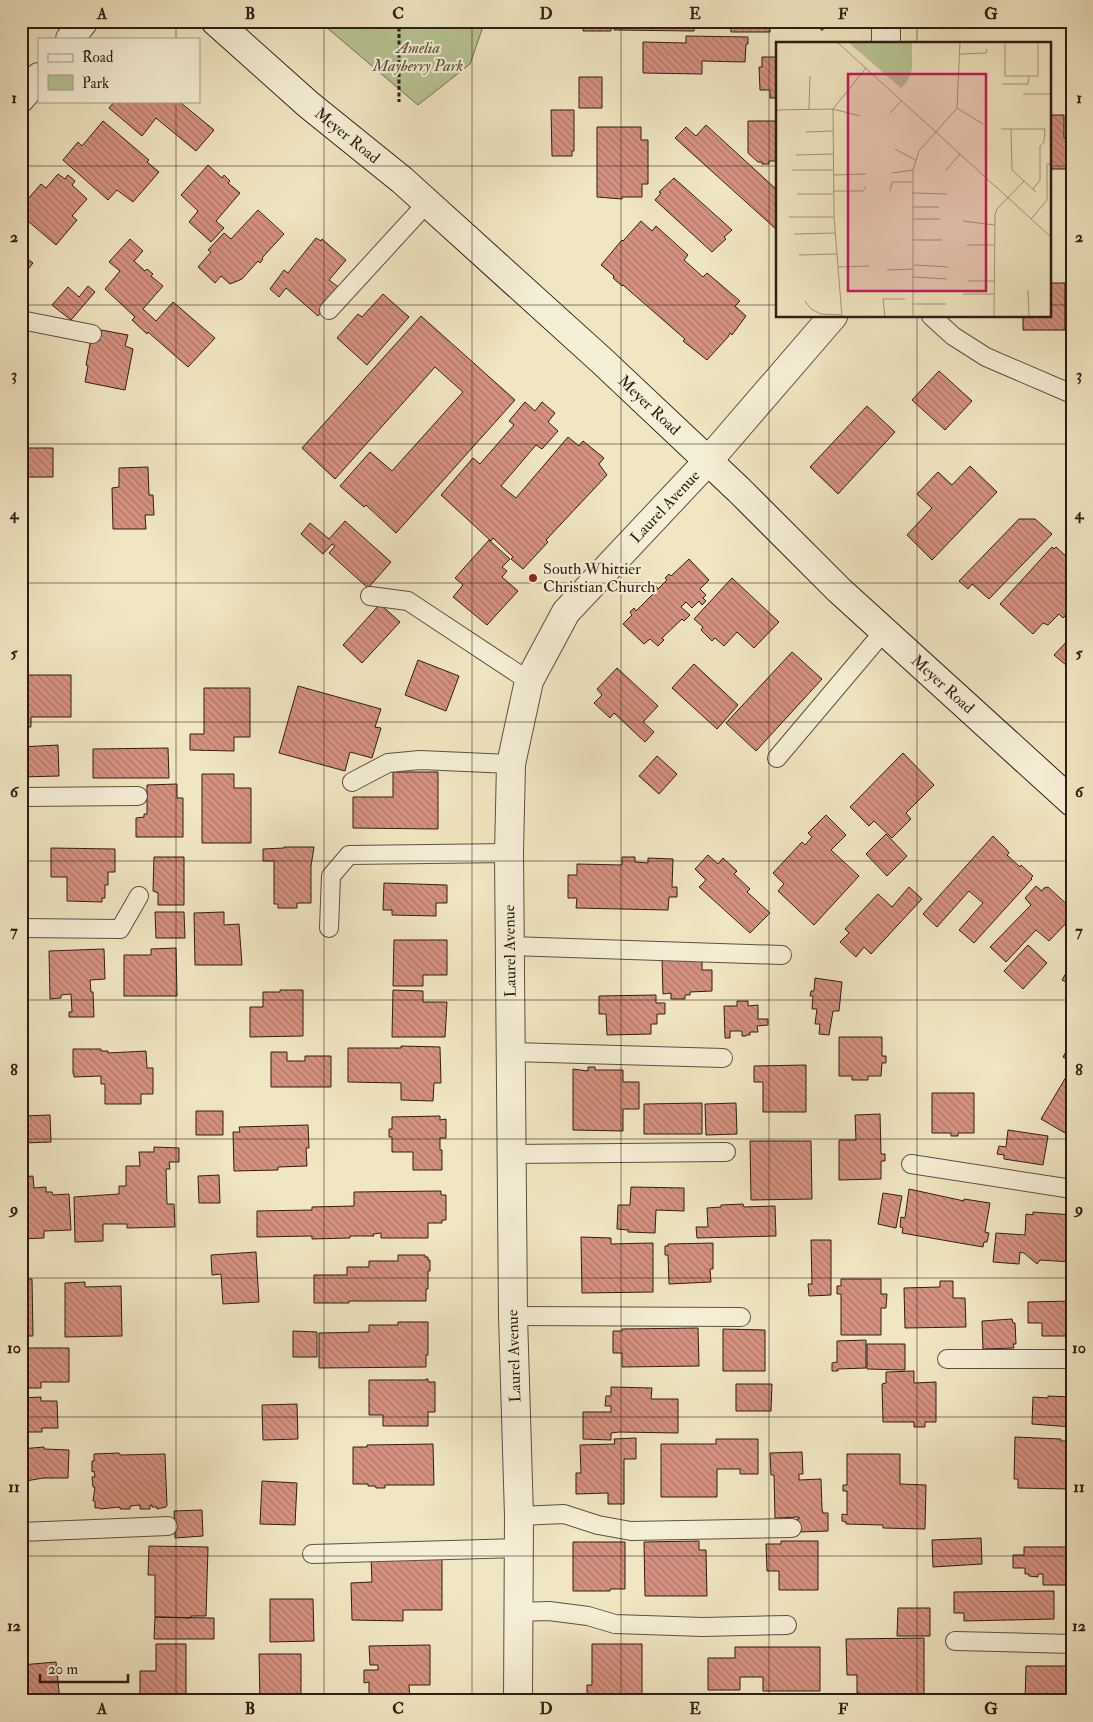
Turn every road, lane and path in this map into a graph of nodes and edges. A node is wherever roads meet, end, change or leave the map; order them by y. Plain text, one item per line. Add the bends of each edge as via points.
1 (84, 21) edge
2 (215, 21) edge
3 (399, 21) edge
4 (886, 21) edge
5 (71, 38) edge
6 (886, 42) edge
7 (38, 78) edge
8 (21, 98) edge
9 (399, 102) dead end
10 (427, 203) junction
11 (329, 310) dead end
12 (831, 318) edge
13 (933, 318) edge
14 (21, 320) edge
15 (92, 334) dead end
16 (1072, 394) edge
17 (708, 461) junction
18 (370, 596) dead end
19 (885, 630) junction
20 (529, 681) junction
21 (777, 758) dead end
22 (511, 764) junction
23 (352, 782) dead end
24 (138, 796) dead end
25 (21, 797) edge
26 (1072, 802) edge
27 (509, 853) junction
28 (139, 896) dead end
29 (21, 928) edge
30 (329, 928) dead end
31 (510, 946) junction
32 (782, 955) dead end
33 (512, 1052) junction
34 (723, 1058) dead end
35 (726, 1152) dead end
36 (512, 1154) junction
37 (911, 1164) dead end
38 (1072, 1189) edge
39 (513, 1316) junction
40 (741, 1317) dead end
41 (947, 1359) dead end
42 (1072, 1359) edge
43 (519, 1516) junction
44 (168, 1526) dead end
45 (792, 1528) dead end
46 (21, 1532) edge
47 (518, 1548) junction
48 (312, 1554) dead end
49 (518, 1612) junction
50 (787, 1625) dead end
51 (955, 1641) dead end
52 (1072, 1644) edge
53 (518, 1701) edge

1 - 5 street
2 - 10 street, Meyer Road via 309,105
3 - 9 path
4 - 6 street
7 - 8 street
10 - 11 lane
10 - 17 street, Meyer Road
12 - 17 street, Laurel Avenue
13 - 16 lane via 953,336 986,357
14 - 15 lane
17 - 19 street, Meyer Road
17 - 20 street, Laurel Avenue via 566,612
18 - 20 lane via 408,601
19 - 21 lane
19 - 26 street, Meyer Road
20 - 22 street, Laurel Avenue
22 - 23 lane via 420,760 388,763
22 - 27 street, Laurel Avenue
24 - 25 lane
27 - 30 lane via 349,855 330,876
27 - 31 street, Laurel Avenue
28 - 29 lane via 120,928
31 - 32 lane
31 - 33 street, Laurel Avenue
33 - 34 lane
33 - 36 street, Laurel Avenue
35 - 36 lane
36 - 39 street, Laurel Avenue
37 - 38 lane
39 - 40 lane
39 - 43 street, Laurel Avenue
41 - 42 lane
43 - 45 lane via 564,1514 631,1531
43 - 47 street, Laurel Avenue
44 - 46 lane
47 - 48 lane
47 - 49 street, Laurel Avenue
49 - 50 lane via 549,1611 588,1616 615,1624
49 - 53 street, Laurel Avenue
51 - 52 lane

